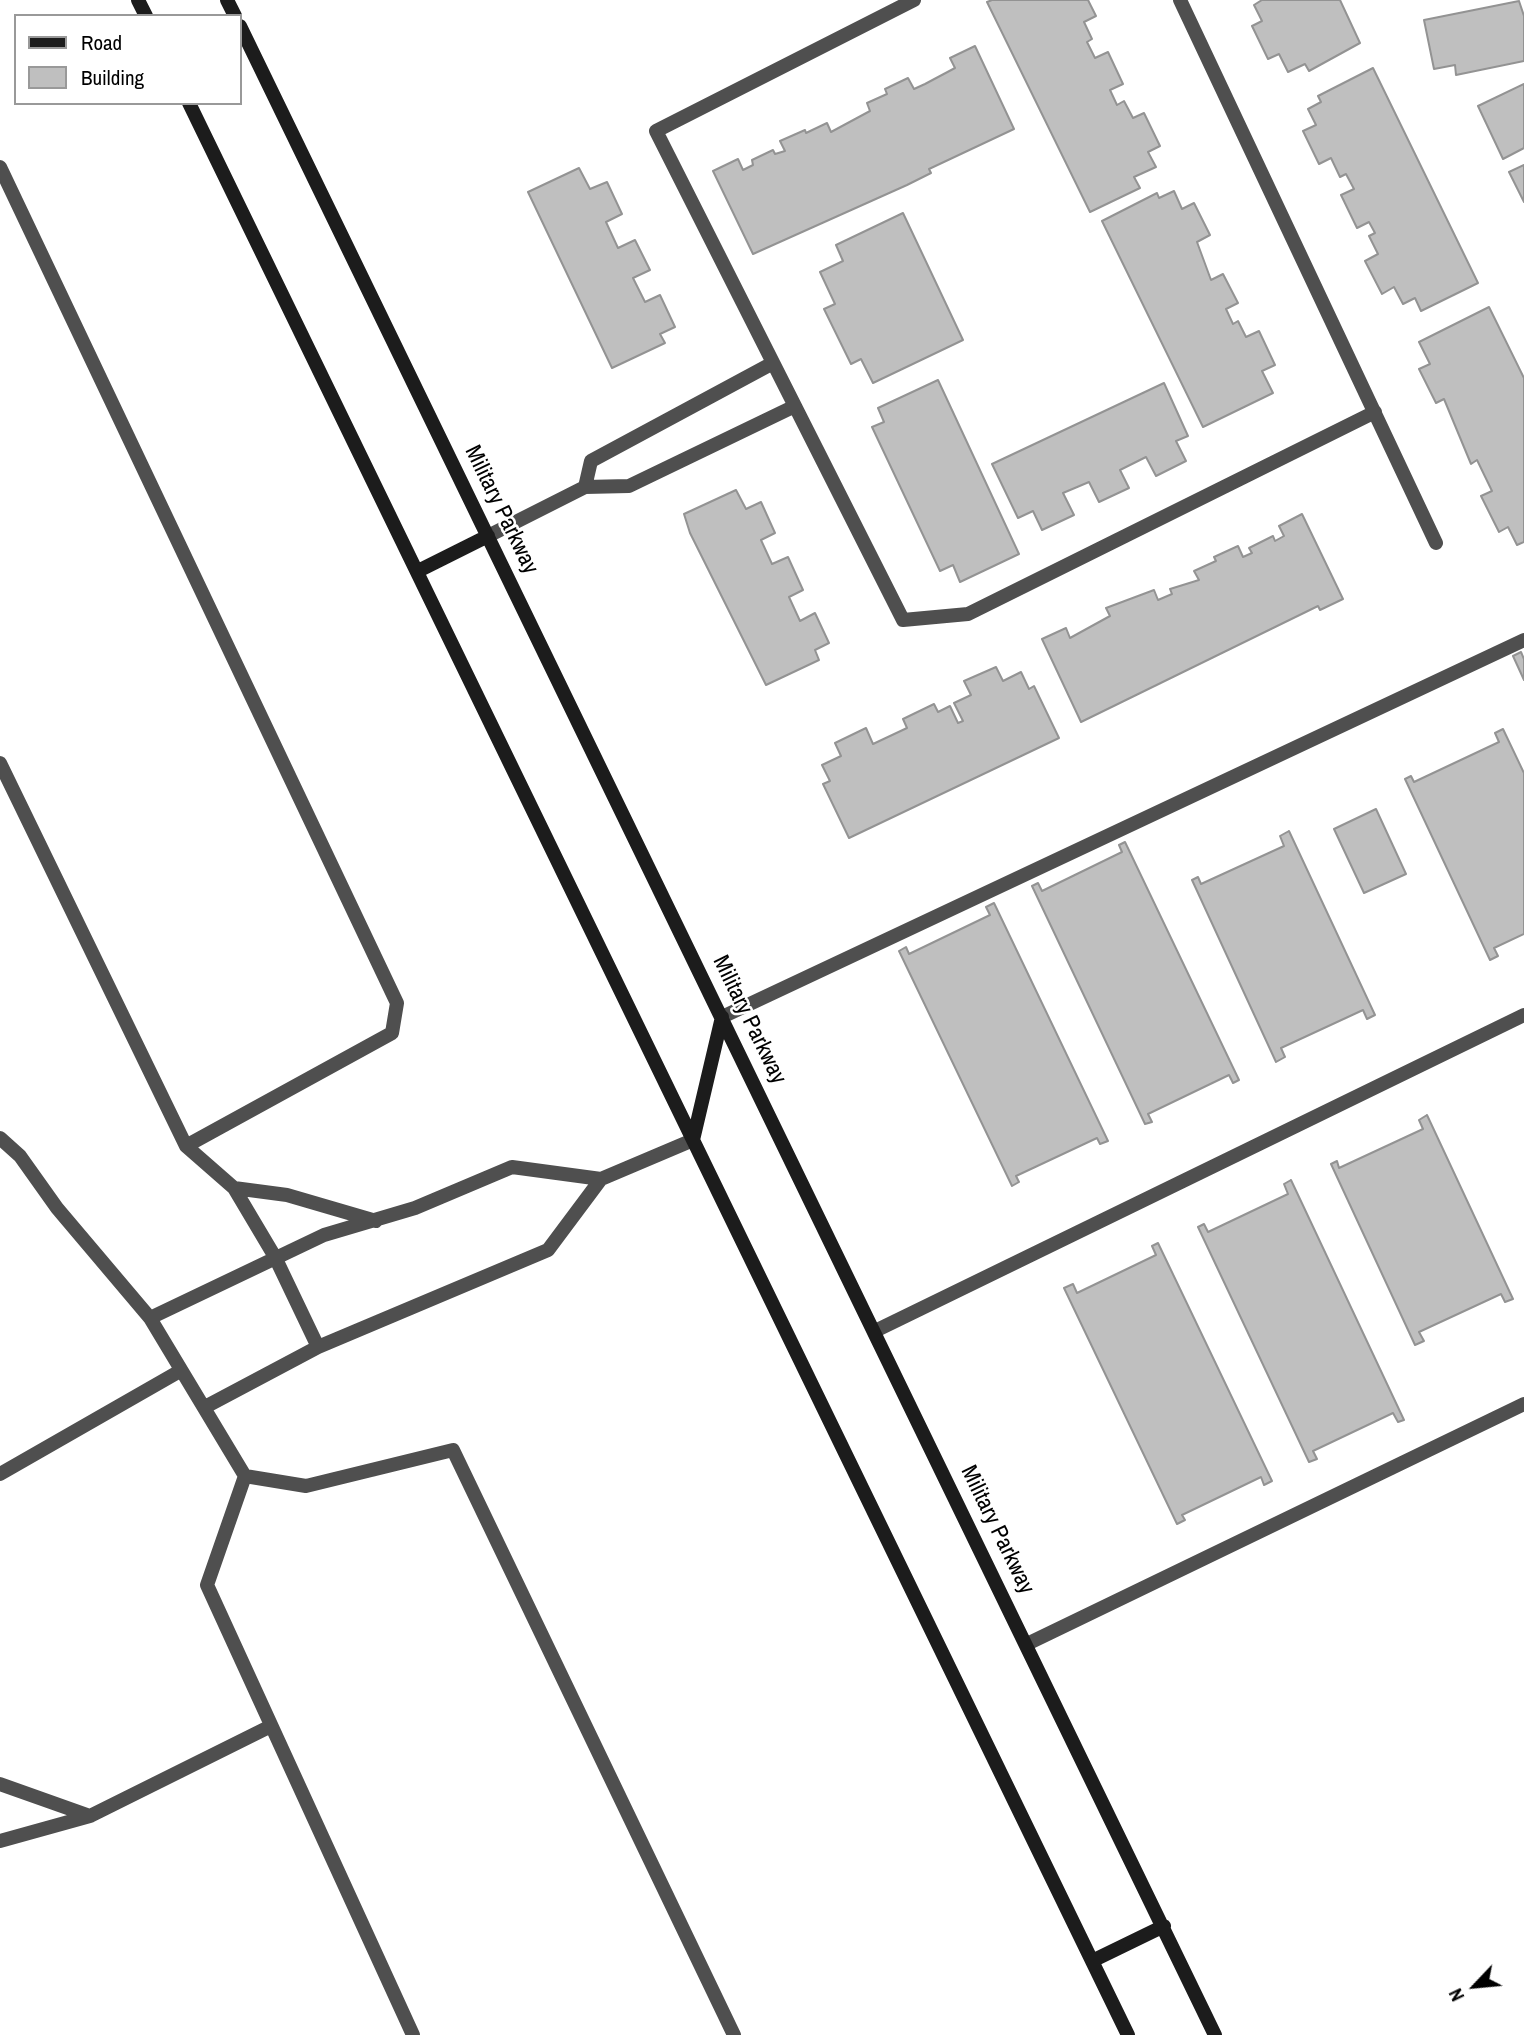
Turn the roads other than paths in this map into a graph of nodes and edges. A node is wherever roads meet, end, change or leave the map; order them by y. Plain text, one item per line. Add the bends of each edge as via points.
1 (914, 0) edge
2 (1180, 0) edge
3 (242, 30) edge
4 (190, 105) edge
5 (0, 167) edge
6 (773, 363) junction
7 (795, 406) junction
8 (1375, 412) junction
9 (586, 487) junction
10 (488, 536) junction
11 (1436, 543) dead end
12 (418, 571) junction
13 (1524, 640) edge
14 (0, 763) edge
15 (1524, 1015) edge
16 (722, 1017) junction
17 (0, 1138) edge
18 (693, 1140) junction
19 (186, 1146) junction
20 (601, 1180) junction
21 (234, 1188) junction
22 (377, 1221) junction
23 (275, 1257) junction
24 (150, 1318) junction
25 (875, 1331) junction
26 (318, 1347) junction
27 (180, 1371) junction
28 (1524, 1404) edge
29 (205, 1407) junction
30 (0, 1475) edge
31 (245, 1476) junction
32 (1027, 1644) junction
33 (271, 1726) junction
34 (0, 1784) edge
35 (90, 1816) junction
36 (0, 1841) edge
37 (1164, 1926) junction
38 (1092, 1961) junction
39 (413, 2035) edge
40 (734, 2035) edge
41 (1128, 2035) edge
42 (1215, 2035) edge

1 - 6 lane via 656,131
2 - 8 lane
3 - 10 main road, Military Parkway
4 - 12 main road
5 - 19 lane via 397,1003 392,1033
6 - 7 lane
6 - 9 lane via 591,461
7 - 8 lane via 903,621 968,614
7 - 9 lane via 629,486
8 - 11 lane
9 - 10 lane
10 - 12 main road
10 - 16 main road, Military Parkway
12 - 18 main road
13 - 16 lane
14 - 19 lane
15 - 25 lane
16 - 18 main road
16 - 25 main road, Military Parkway
17 - 24 lane via 20,1156 57,1208
18 - 20 lane
18 - 38 main road
19 - 21 lane
20 - 22 lane via 512,1167
20 - 26 lane via 548,1251
21 - 22 lane via 287,1195
21 - 23 lane
22 - 23 lane via 324,1235
23 - 24 lane
23 - 26 lane
24 - 27 lane
25 - 32 main road, Military Parkway
26 - 29 lane
27 - 29 lane
27 - 30 lane
28 - 32 lane
29 - 31 lane
31 - 33 lane via 207,1585
31 - 40 lane via 306,1486 453,1450
32 - 37 main road, Military Parkway
33 - 35 lane
33 - 39 lane
34 - 35 lane
35 - 36 lane
37 - 38 main road
37 - 42 main road, Military Parkway
38 - 41 main road

